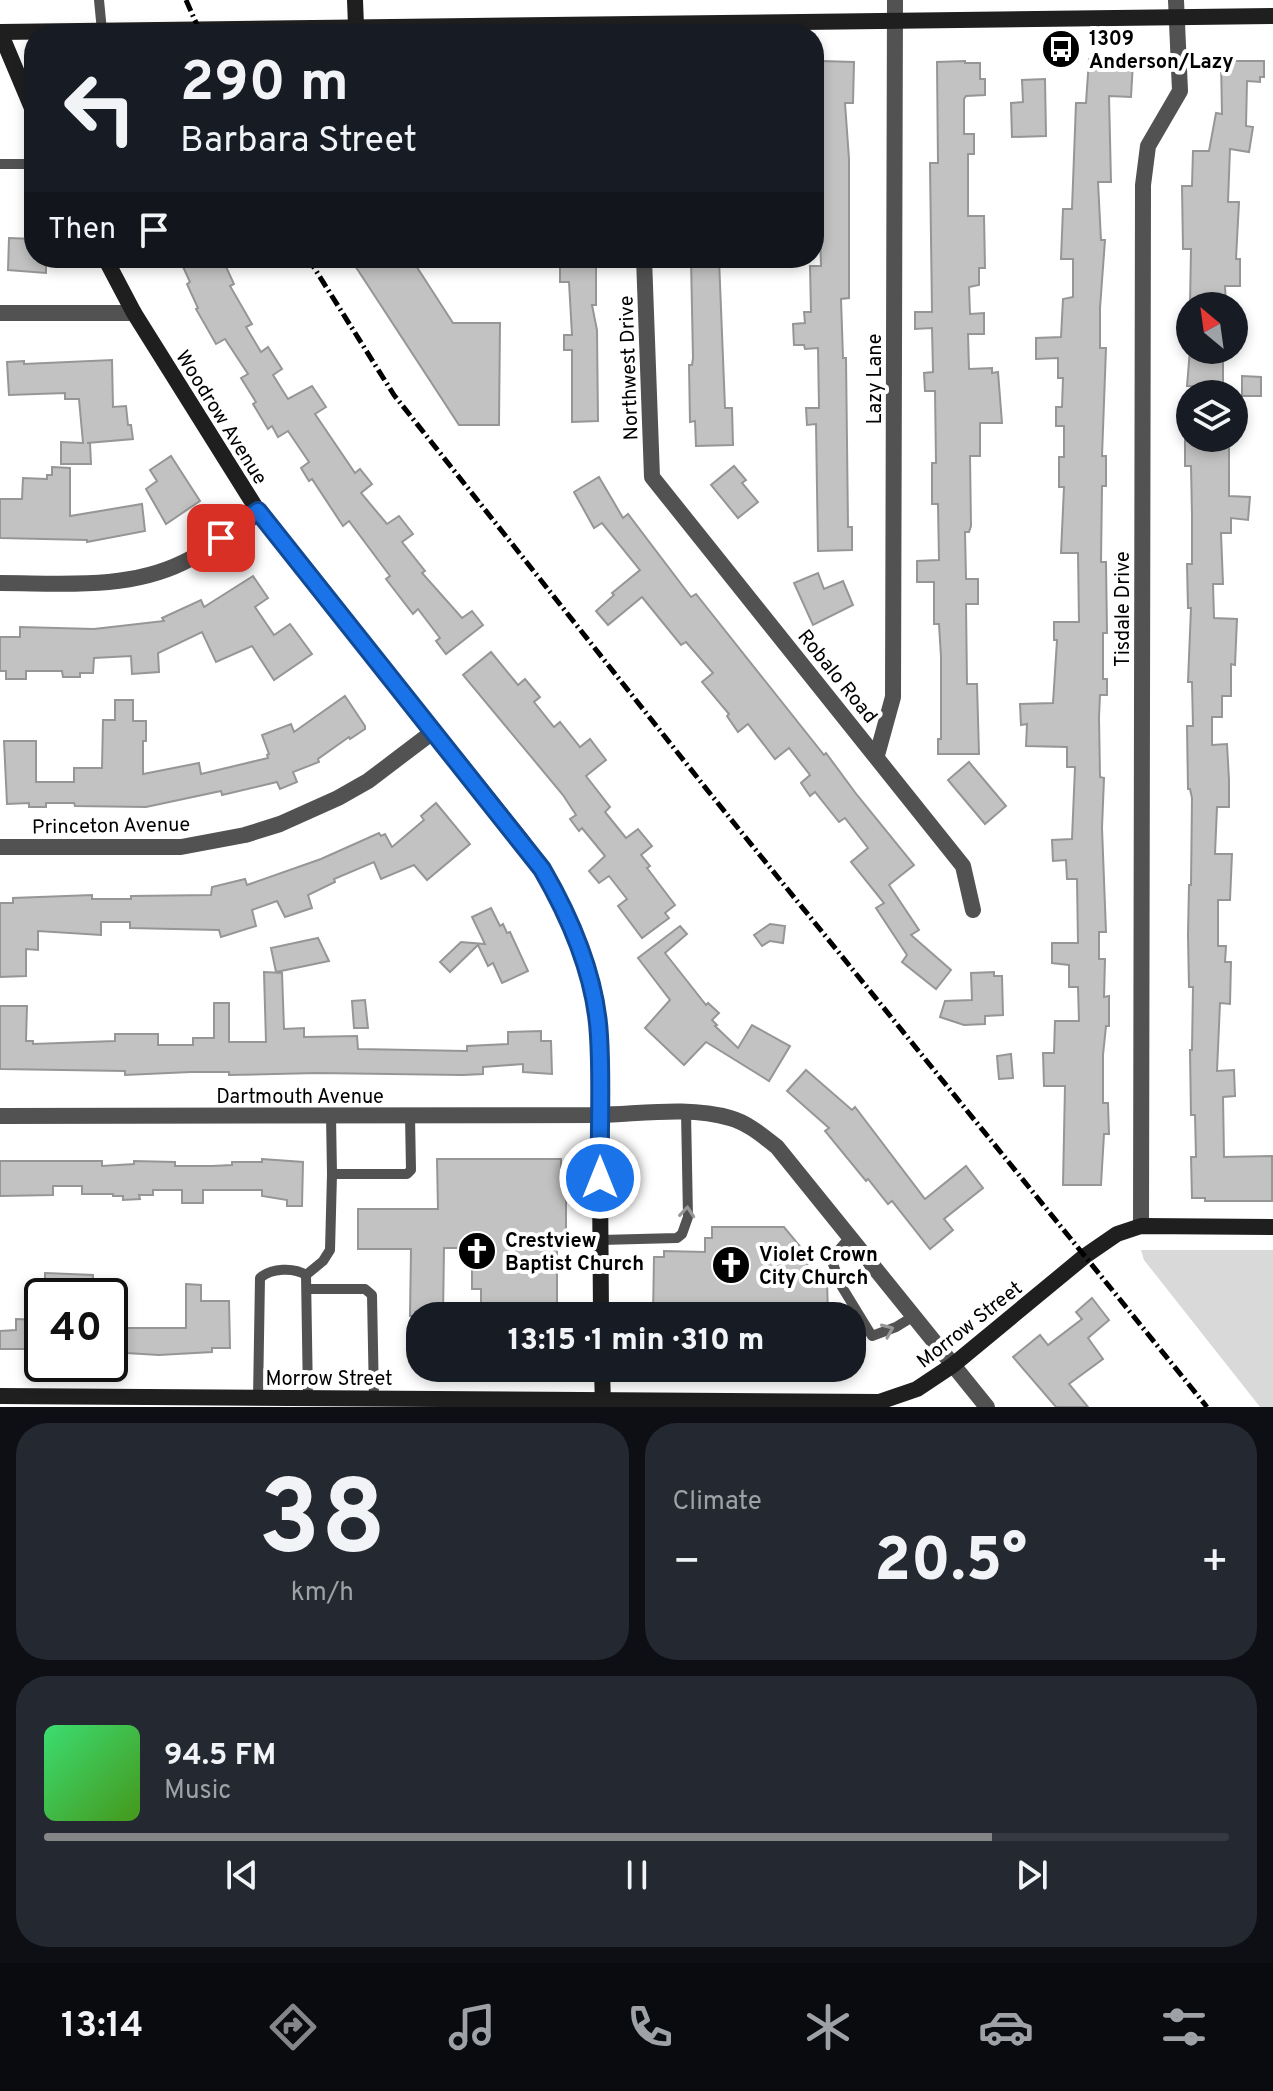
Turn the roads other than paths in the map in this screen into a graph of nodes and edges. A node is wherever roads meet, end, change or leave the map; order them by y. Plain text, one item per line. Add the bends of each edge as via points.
1 (99, 0) edge
2 (355, 0) edge
3 (895, 0) edge
4 (1176, 8) edge
5 (1273, 16) edge
6 (895, 21) junction
7 (101, 24) edge
8 (356, 24) edge
9 (784, 24) edge
10 (0, 32) edge
11 (24, 32) edge
12 (24, 89) edge
13 (0, 164) edge
14 (24, 164) edge
15 (110, 268) edge
16 (644, 268) edge
17 (0, 313) edge
18 (134, 313) junction
19 (652, 477) joint
20 (258, 511) junction
21 (0, 583) edge
22 (434, 731) junction
23 (877, 755) junction
24 (0, 847) edge
25 (973, 910) dead end
26 (686, 1112) junction
27 (599, 1115) junction
28 (0, 1116) edge
29 (331, 1116) junction
30 (410, 1116) junction
31 (332, 1174) junction
32 (1141, 1226) junction
33 (1273, 1227) edge
34 (850, 1237) junction
35 (601, 1240) junction
36 (306, 1275) junction
37 (307, 1289) junction
38 (601, 1302) edge
39 (914, 1316) junction
40 (953, 1365) junction
41 (602, 1382) edge
42 (0, 1396) edge
43 (258, 1398) junction
44 (308, 1398) junction
45 (374, 1399) junction
46 (603, 1404) edge
47 (987, 1407) edge

1 - 7 lane
2 - 8 street
3 - 6 street, Lazy Lane
4 - 5 street
4 - 6 street
4 - 32 street, Tisdale Drive via 1180,91 1148,146 1143,185
6 - 9 street
6 - 23 street, Lazy Lane via 893,697
10 - 11 street
10 - 12 street
13 - 14 lane
15 - 18 street, Woodrow Avenue
16 - 19 street, Northwest Drive
17 - 18 street
18 - 20 street, Woodrow Avenue
19 - 23 street, Robalo Road
20 - 21 street via 208,548 157,574 98,583
20 - 22 street, Woodrow Avenue
22 - 24 street, Princeton Avenue via 338,798 245,835 181,847
22 - 27 street, Woodrow Avenue via 523,842 567,917 595,1005
23 - 25 street, Robalo Road via 963,866
26 - 27 street, Dartmouth Avenue
26 - 34 street, Dartmouth Avenue via 732,1118 754,1129 777,1147
35 -> 26 lane via 682,1234 688,1217
27 - 30 street, Dartmouth Avenue
27 - 35 street, Woodrow Avenue
28 - 29 street, Dartmouth Avenue
29 - 30 street, Dartmouth Avenue
29 - 31 lane
30 - 31 lane via 407,1174
31 - 36 lane via 332,1244 323,1261
32 - 33 street, Morrow Street
32 - 40 street, Morrow Street via 1100,1244
34 - 39 street, Dartmouth Avenue
34 -> 39 lane via 831,1259 872,1336
35 - 38 street, Woodrow Avenue
36 - 37 lane
36 - 43 lane via 298,1270 267,1271 260,1278
37 - 44 lane
37 - 45 lane via 365,1289 372,1295
39 - 40 street, Dartmouth Avenue
40 - 46 street, Morrow Street via 917,1389 879,1402
40 - 47 street, Dartmouth Avenue
41 - 46 street
42 - 43 street, Morrow Street
43 - 44 street, Morrow Street
44 - 45 street, Morrow Street
45 - 46 street, Morrow Street

